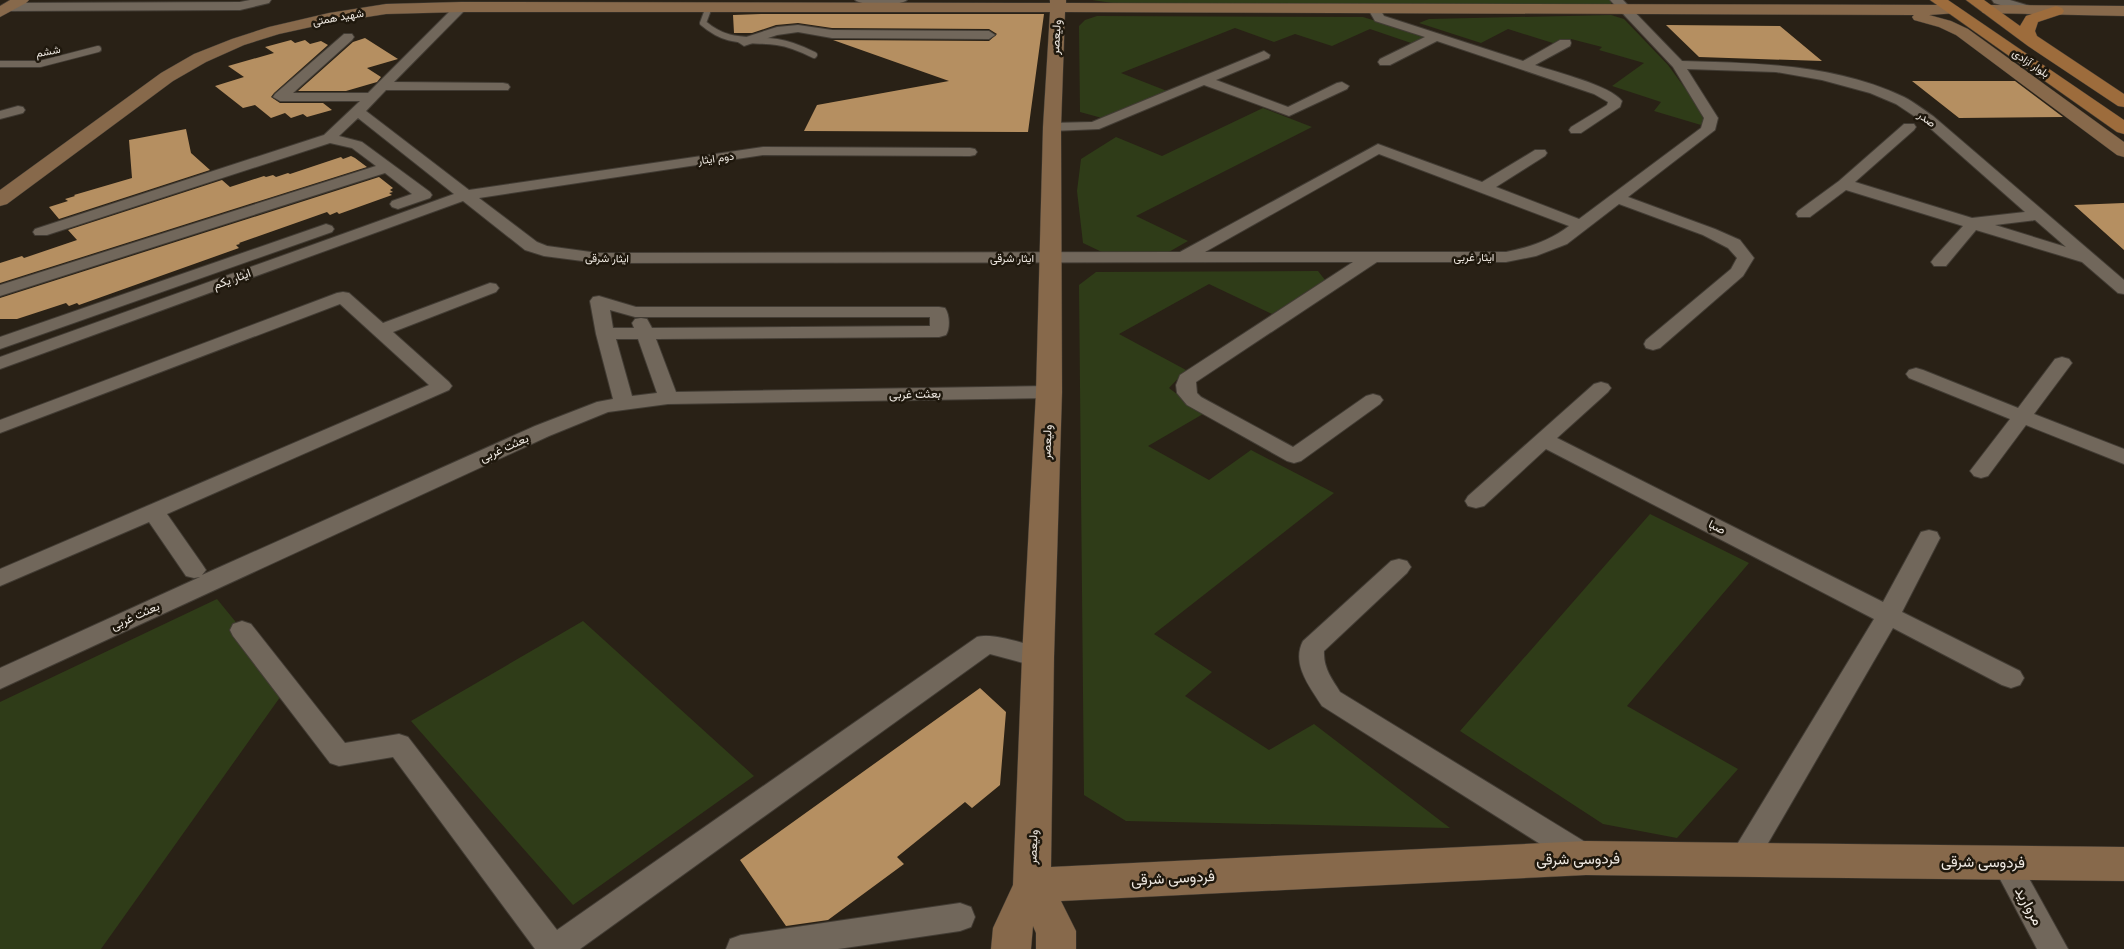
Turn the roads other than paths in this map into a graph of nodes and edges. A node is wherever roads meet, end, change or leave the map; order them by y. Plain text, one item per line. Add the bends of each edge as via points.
1 (265, 0) edge
2 (422, 0) edge
3 (861, 0) edge
4 (1905, 0) edge
5 (1974, 0) edge
6 (910, 2) edge
7 (465, 4) edge
8 (1058, 4) edge
9 (1620, 5) edge
10 (1994, 5) edge
11 (10, 6) edge
12 (709, 7) junction
13 (386, 9) junction
14 (1374, 9) junction
15 (1874, 10) junction
16 (1945, 11) edge
17 (2056, 11) junction
18 (2124, 11) edge
19 (989, 35) dead end
20 (348, 37) dead end
21 (1436, 37) junction
22 (744, 42) junction
23 (2034, 43) junction
24 (1566, 44) dead end
25 (98, 49) dead end
26 (814, 54) dead end
27 (1264, 55) dead end
28 (2002, 61) junction
29 (1385, 62) dead end
30 (2030, 62) junction
31 (0, 64) edge
32 (1678, 65) junction
33 (1524, 66) junction
34 (1204, 80) junction
35 (503, 86) dead end
36 (1342, 86) dead end
37 (377, 92) junction
38 (2124, 102) edge
39 (18, 110) dead end
40 (358, 111) junction
41 (0, 115) edge
42 (1052, 127) junction
43 (1909, 127) dead end
44 (2124, 128) edge
45 (1576, 130) dead end
46 (329, 138) junction
47 (2124, 151) edge
48 (970, 152) dead end
49 (1540, 153) dead end
50 (53, 161) junction
51 (387, 168) junction
52 (0, 176) edge
53 (1844, 184) junction
54 (1484, 188) junction
55 (465, 195) junction
56 (1616, 198) junction
57 (0, 200) edge
58 (1804, 214) dead end
59 (2038, 215) junction
60 (1974, 223) junction
61 (1581, 225) junction
62 (41, 232) dead end
63 (1372, 257) junction
64 (1050, 258) junction
65 (1181, 258) junction
66 (2090, 260) junction
67 (1940, 262) dead end
68 (490, 288) dead end
69 (2124, 289) edge
70 (0, 291) edge
71 (635, 312) junction
72 (380, 331) junction
73 (605, 334) junction
74 (646, 334) junction
75 (0, 343) edge
76 (1652, 344) dead end
77 (0, 363) edge
78 (2062, 364) dead end
79 (1916, 374) dead end
80 (1601, 388) dead end
81 (1049, 392) junction
82 (668, 398) junction
83 (1373, 400) dead end
84 (624, 403) junction
85 (2022, 417) junction
86 (0, 427) edge
87 (1544, 440) junction
88 (2124, 457) edge
89 (1981, 471) dead end
90 (1476, 501) dead end
91 (153, 511) junction
92 (1929, 538) dead end
93 (1399, 567) dead end
94 (194, 570) dead end
95 (0, 578) edge
96 (1889, 614) junction
97 (242, 630) dead end
98 (1038, 657) junction
99 (2010, 678) dead end
100 (0, 679) edge
101 (1586, 858) junction
102 (1743, 860) junction
103 (2006, 862) junction
104 (2124, 864) edge
105 (1032, 885) junction
106 (960, 917) dead end
107 (554, 949) edge
108 (741, 949) edge
109 (1011, 949) edge
110 (1056, 949) edge
111 (2053, 949) edge

1 - 11 street via 240,6
2 - 13 main road
3 - 6 street
4 - 15 main road via 1896,8
5 - 10 main road, بلوار آزادی
6 - 8 main road, شهید همتی
6 - 12 main road, شهید همتی
7 - 12 main road, شهید همتی
7 - 13 main road, شهید همتی
7 - 37 street
8 - 14 main road, شهید همتی
8 - 42 main road, ولیعصر
9 - 14 main road, شهید همتی
9 - 15 main road, شهید همتی
9 - 32 street, ایثار غربی
10 - 17 main road
10 - 23 main road, بلوار آزادی
12 - 22 lane via 703,23 709,30 730,40
13 - 50 main road, شهید همتی via 275,30 200,58 167,76
14 - 21 street via 1379,18
15 - 16 main road via 1926,18
16 - 28 main road via 1962,32
16 - 30 main road, بلوار آزادی via 1989,34
17 - 18 main road
17 - 23 main road via 2032,18 2026,35
19 - 22 street via 832,34 819,30 777,30
20 - 37 street via 280,97
21 - 29 street
21 - 33 street
22 - 26 lane via 789,44
23 - 38 main road, بلوار آزادی
24 - 33 street
25 - 31 lane, ششم via 40,64
27 - 34 street
28 - 30 main road
28 - 47 main road
30 - 44 main road, بلوار آزادی
32 - 56 street, ایثار غربی via 1711,118 1708,130
32 - 59 street, صدر via 1785,69 1875,90 1901,101 1928,119
33 - 45 street via 1599,90 1616,101
34 - 36 street via 1289,112
34 - 42 street via 1094,126
35 - 37 street
37 - 40 street
39 - 41 street
40 - 46 street
40 - 55 street, ایثار شرقی
42 - 64 main road, ولیعصر
43 - 53 street
46 - 51 street via 357,145
46 - 62 street
48 - 55 street, دوم ایثار via 763,151
49 - 54 street
50 - 52 main road
50 - 57 main road, شهید همتی
51 - 70 street
51 - 75 street via 424,195
53 - 58 street
53 - 60 street
54 - 61 street
54 - 65 street via 1378,148
55 - 64 street, ایثار شرقی via 531,246 544,252 580,257
55 - 77 street, ایثار یکم
56 - 61 street, ایثار غربی
56 - 76 street via 1710,232 1734,244 1746,258 1737,272
59 - 60 street
59 - 66 street, صدر
60 - 66 street
60 - 67 street
61 - 63 street, ایثار غربی via 1561,240 1536,252 1506,257
63 - 65 street, ایثار غربی
63 - 83 street via 1187,379 1185,389 1188,397 1294,456
64 - 65 street, ایثار غربی
64 - 81 main road, ولیعصر
66 - 69 street, صدر
68 - 72 street
71 - 73 street via 599,301
71 - 74 street
71 - 74 street via 940,312 939,331
72 - 86 street via 343,297
72 - 91 street via 442,386
73 - 74 street
73 - 84 street
74 - 82 street
78 - 85 street
79 - 85 street
80 - 87 street
81 - 82 street, بعثت غربی
81 - 98 main road, ولیعصر
82 - 84 street, بعثت غربی
84 - 100 street, بعثت غربی via 604,406 542,431
85 - 88 street
85 - 89 street
87 - 90 street
87 - 96 street, صبا
91 - 94 street
91 - 95 street
92 - 96 street
93 - 101 street via 1312,648 1310,662 1317,678 1331,699
96 - 99 street, صبا
96 - 102 street
97 - 107 street via 339,755 399,745
98 - 105 main road, ولیعصر
98 - 107 street via 986,644
101 - 102 main road, فردوسی شرقی
101 - 105 main road, فردوسی شرقی
102 - 103 main road, فردوسی شرقی
103 - 104 main road, فردوسی شرقی
103 - 111 street, مروارید
105 - 109 main road, ولیعصر via 1013,928
105 - 110 main road, ولیعصر via 1056,931
106 - 108 street

